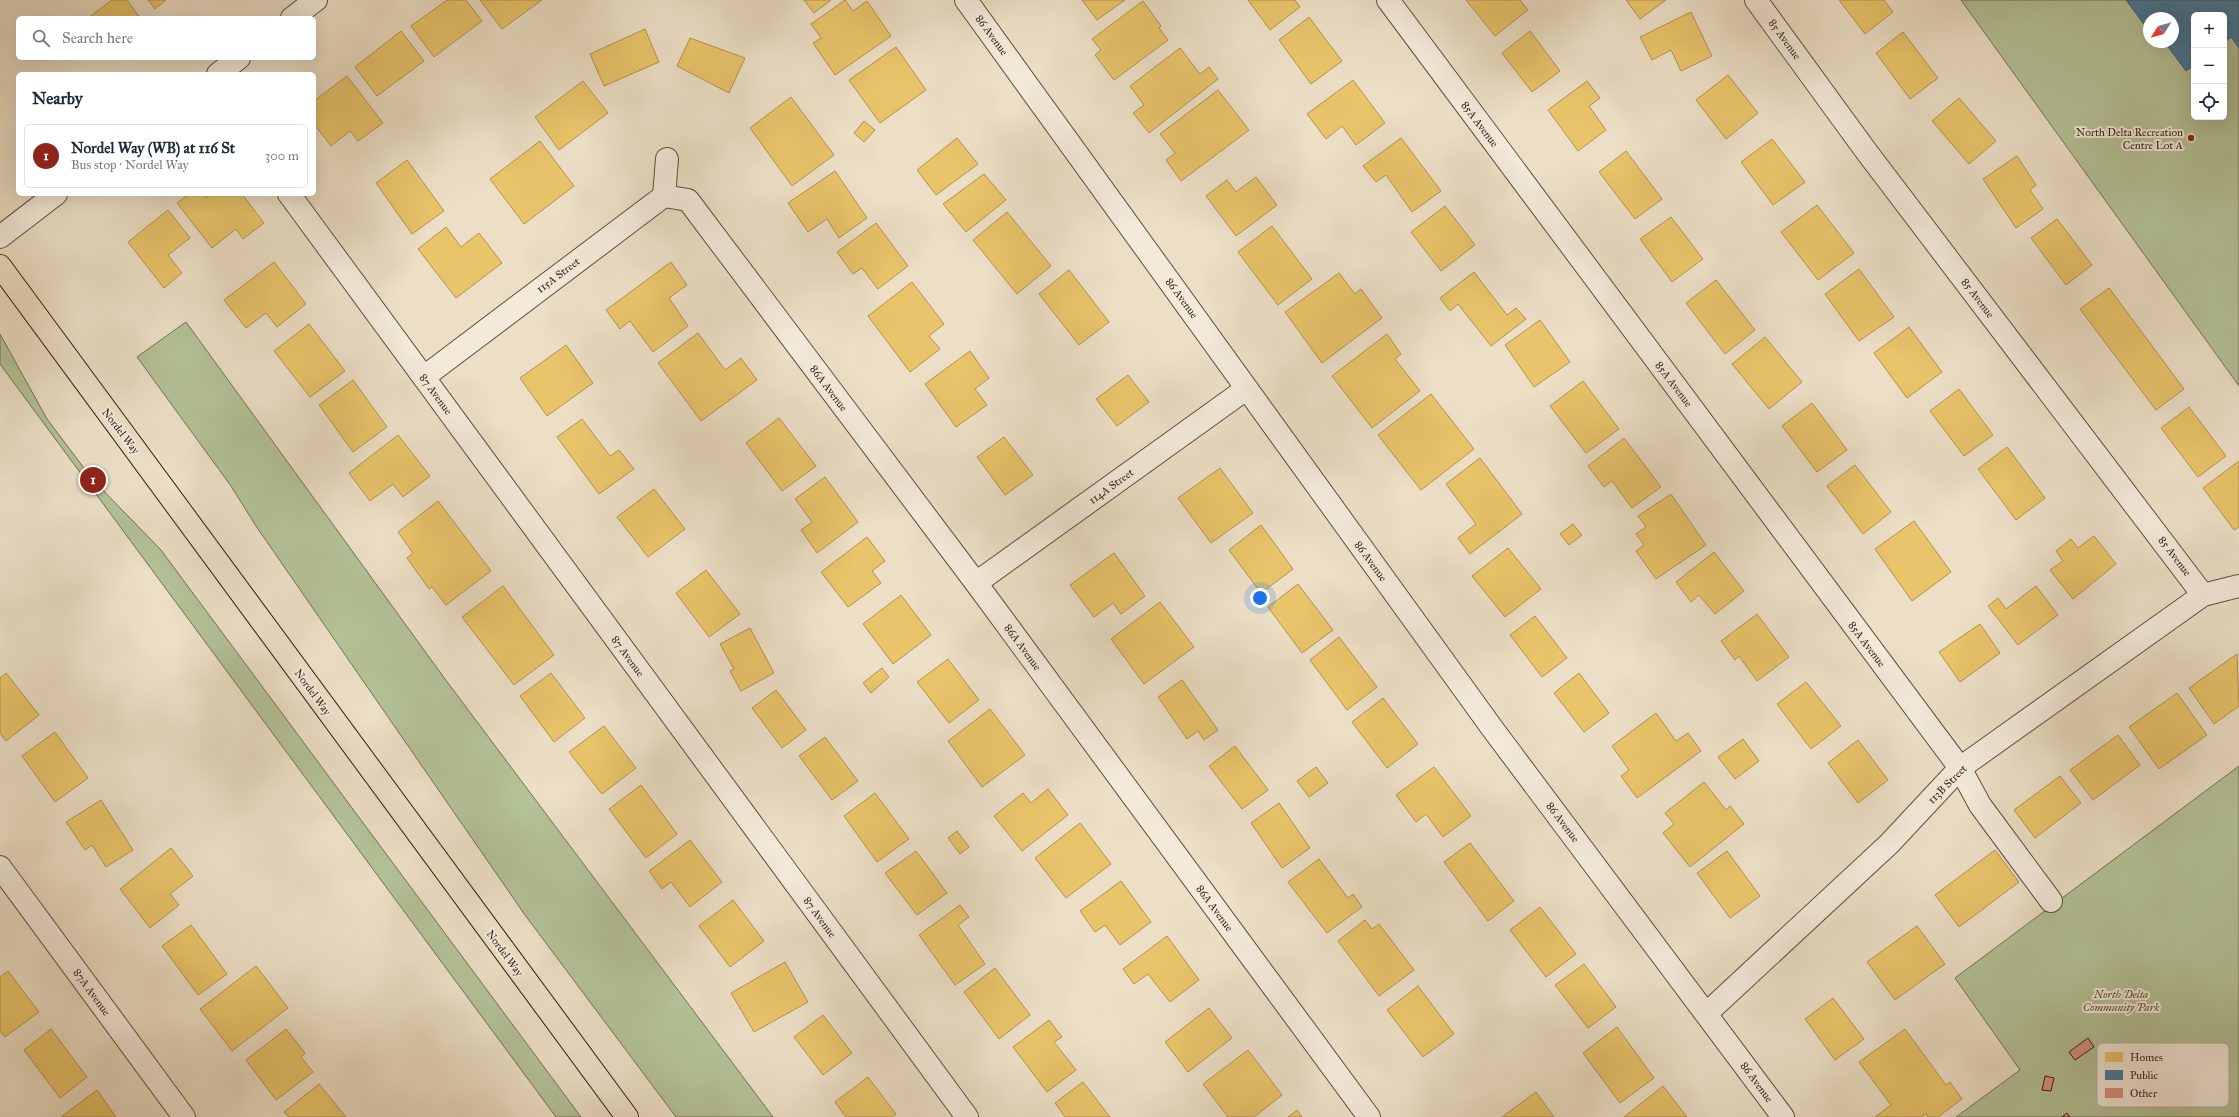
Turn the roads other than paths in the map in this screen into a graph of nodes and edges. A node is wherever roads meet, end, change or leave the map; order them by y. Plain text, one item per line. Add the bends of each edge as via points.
1 (316, 0) edge
2 (966, 0) edge
3 (1388, 0) edge
4 (1756, 0) edge
5 (295, 16) edge
6 (236, 60) edge
7 (221, 72) edge
8 (667, 159) dead end
9 (53, 196) edge
10 (290, 196) edge
11 (664, 196) junction
12 (0, 237) edge
13 (0, 266) edge
14 (424, 377) junction
15 (1246, 389) junction
16 (976, 583) junction
17 (2239, 586) edge
18 (2203, 595) junction
19 (1960, 768) junction
20 (0, 867) edge
21 (2052, 901) dead end
22 (1707, 1013) junction
23 (184, 1117) edge
24 (627, 1117) edge
25 (967, 1117) edge
26 (1369, 1117) edge
27 (1783, 1117) edge

1 - 5 street
2 - 15 street, 86 Avenue
3 - 19 street, 85A Avenue
4 - 18 street, 85 Avenue via 1866,151
6 - 7 street
8 - 11 street
9 - 12 street
10 - 14 street, 87 Avenue
11 - 14 street, 115A Street
11 - 16 street, 86A Avenue via 688,200
13 - 24 main road, Nordel Way
14 - 25 street, 87 Avenue
15 - 16 street, 114A Street
15 - 22 street, 86 Avenue via 1492,728
16 - 26 street, 86A Avenue
17 - 18 street, 113B Street
18 - 19 street, 113B Street
19 - 21 street, 85A Avenue via 1980,806
19 - 22 street, 113B Street via 1889,844
20 - 23 street, 87A Avenue
22 - 27 street, 86 Avenue

